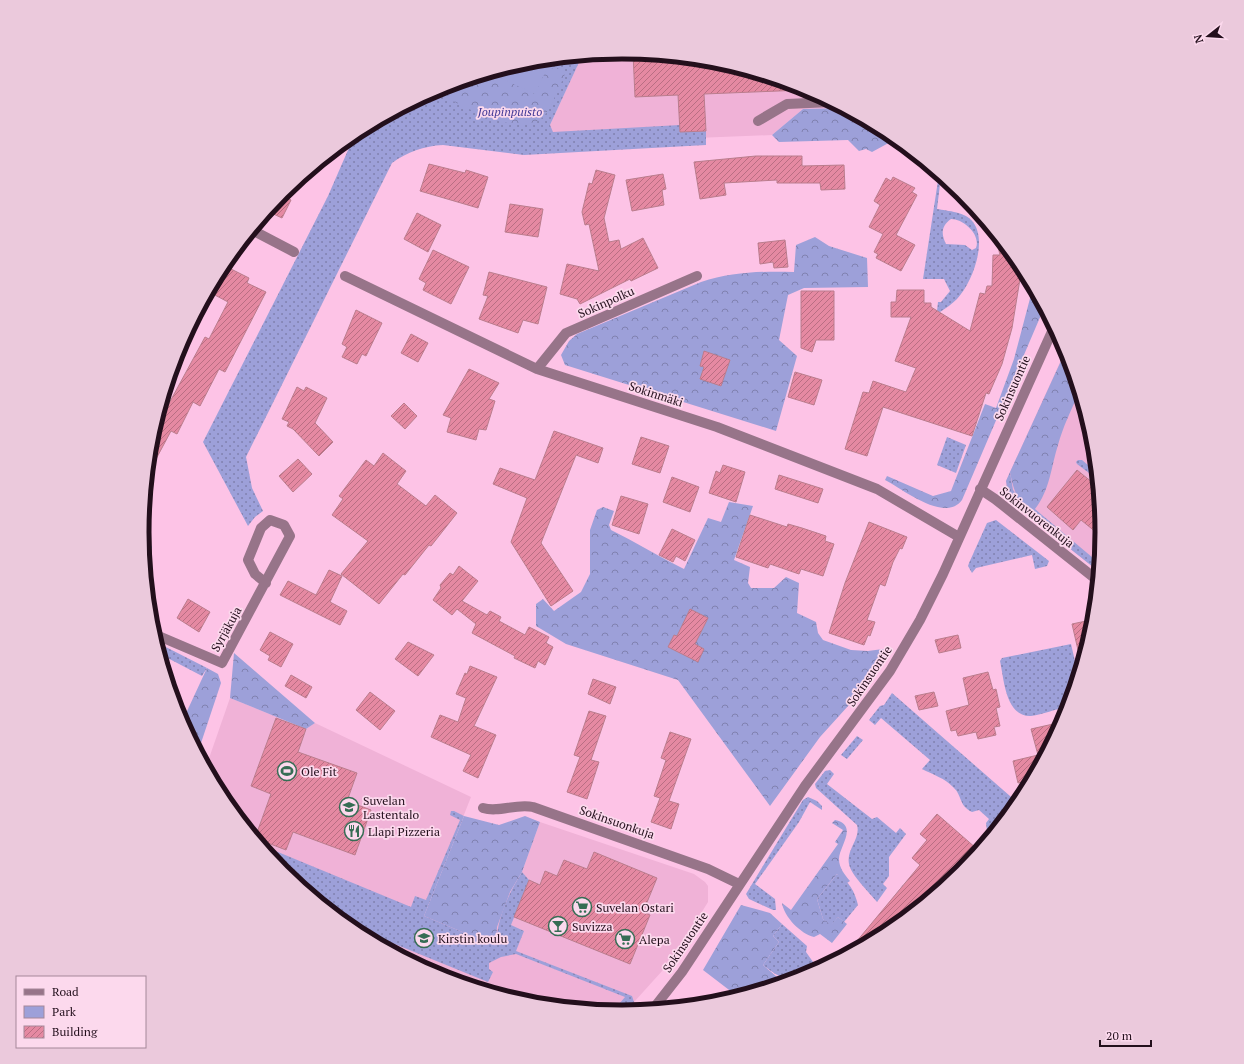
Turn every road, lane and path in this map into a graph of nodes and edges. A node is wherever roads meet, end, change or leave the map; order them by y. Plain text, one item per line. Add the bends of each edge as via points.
1 (819, 103) edge
2 (758, 121) dead end
3 (256, 232) edge
4 (294, 252) dead end
5 (345, 276) dead end
6 (697, 276) dead end
7 (1051, 333) edge
8 (537, 369) junction
9 (980, 489) junction
10 (959, 537) junction
11 (1093, 577) edge
12 (266, 584) junction
13 (161, 637) edge
14 (483, 808) dead end
15 (739, 884) junction
16 (658, 1004) edge

1 - 2 street via 786,104
3 - 4 street
5 - 8 street, Sokinmäki
6 - 8 street, Sokinpolku via 566,333
7 - 9 street, Sokinsuontie
8 - 10 street, Sokinmäki via 717,427 877,489
9 - 10 street, Sokinsuontie
9 - 11 street, Sokinvuorenkuja via 1000,502
10 - 15 street, Sokinsuontie via 923,613 890,671 805,786
12 - 12 street, Syrjäkuja via 290,536 284,525 270,520 261,528 248,560 255,574
12 - 13 street, Syrjäkuja via 222,663
14 - 15 street, Sokinsuonkuja via 490,810 523,804 533,806 708,869
15 - 16 street, Sokinsuontie via 682,972

